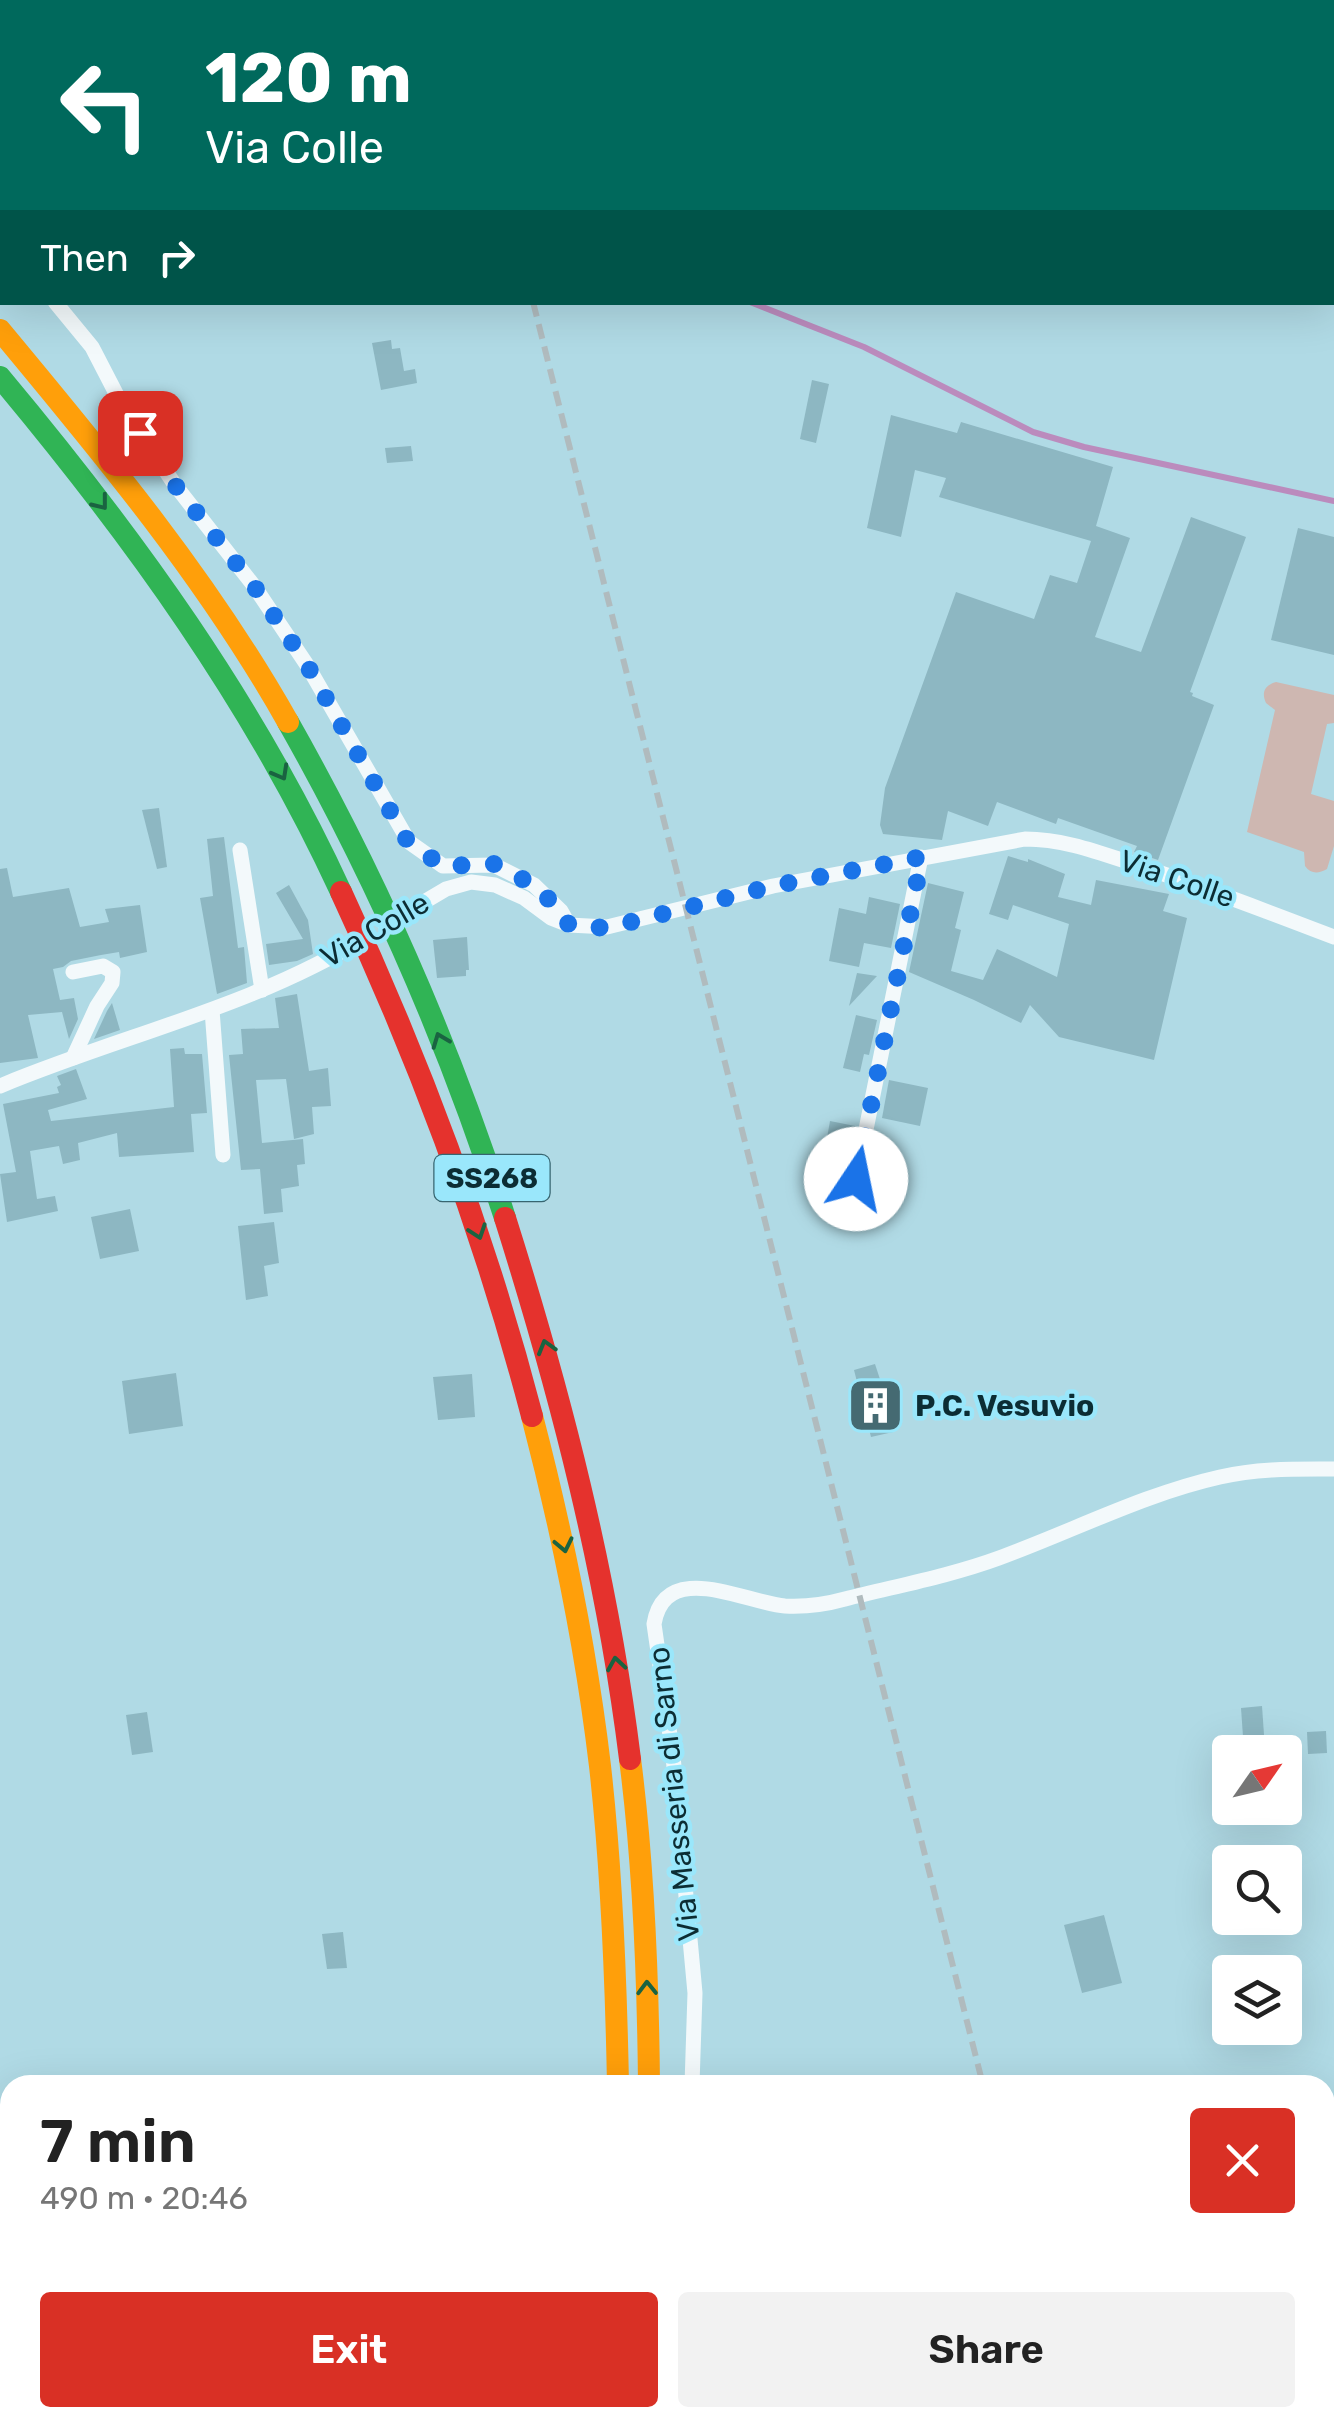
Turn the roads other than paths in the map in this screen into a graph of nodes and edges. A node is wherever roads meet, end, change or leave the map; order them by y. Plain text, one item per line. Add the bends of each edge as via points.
1 (57, 305) edge
2 (0, 330) edge
3 (0, 376) edge
4 (240, 850) dead end
5 (922, 857) junction
6 (569, 925) junction
7 (1334, 937) edge
8 (73, 972) dead end
9 (262, 990) junction
10 (212, 1010) junction
11 (73, 1058) junction
12 (0, 1086) edge
13 (222, 1155) dead end
14 (856, 1179) dead end
15 (1334, 1469) edge
16 (618, 2075) edge
17 (648, 2075) edge
18 (692, 2075) edge

1 - 6 street via 92,347 122,407 175,485 307,665 408,842 443,866 494,864 534,885
17 -> 2 highway, SS268 via 634,1791 607,1610 545,1345 480,1144 402,947 287,719 172,544
3 -> 16 highway, SS268 via 160,580 264,742 338,882 450,1152 520,1368 577,1616 601,1775
4 - 9 street
5 - 6 street, Via Colle via 607,928
5 - 7 street, Via Colle via 1049,839
5 - 14 street
6 - 9 street, Via Colle via 495,885 471,882 446,889 337,955
8 - 11 street via 104,966 113,972
9 - 10 street, Via Colle
10 - 11 street, Via Colle
10 - 13 street
11 - 12 street, Via Colle
15 - 18 street, Via Masseria di Sarno via 1222,1476 999,1558 836,1602 784,1606 711,1588 665,1600 654,1624 696,1992

